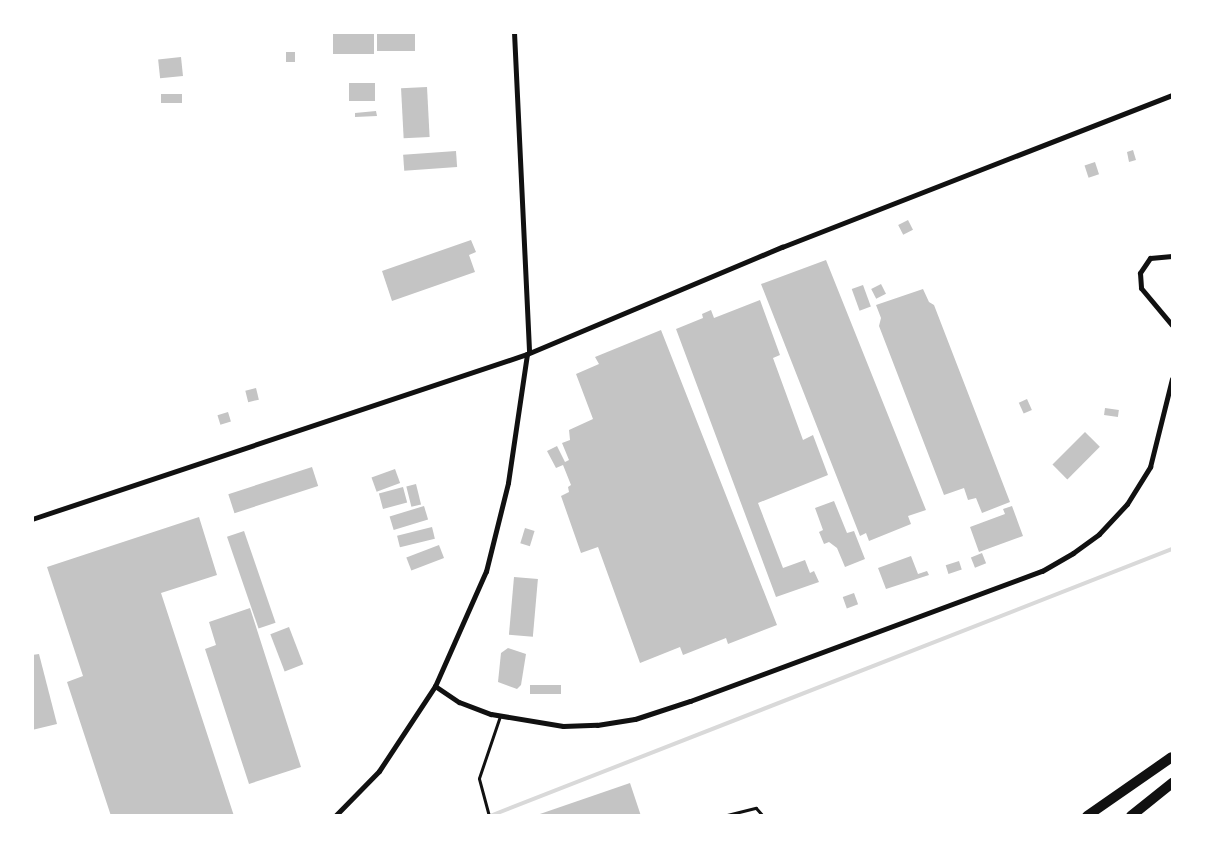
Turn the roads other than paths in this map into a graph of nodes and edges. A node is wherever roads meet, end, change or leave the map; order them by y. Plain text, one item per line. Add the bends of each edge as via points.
1 (514, 32) edge
2 (1172, 95) edge
3 (1172, 256) edge
4 (1172, 325) edge
5 (528, 353) junction
6 (1172, 379) edge
7 (32, 518) edge
8 (435, 686) junction
9 (500, 716) junction
10 (1172, 757) edge
11 (1172, 783) edge
12 (335, 816) edge
13 (489, 816) edge
14 (723, 816) edge
15 (763, 816) edge
16 (1087, 816) edge
17 (1131, 816) edge

1 - 5 street
2 - 5 street via 782,247
3 - 4 street via 1150,258 1140,273 1141,288
5 - 7 street
5 - 8 street via 508,483 486,570
6 - 9 street via 1150,467 1127,504 1099,534 1042,571 635,719 597,726 564,726
8 - 9 street via 459,702
8 - 12 street via 379,771
9 - 13 lane via 479,778
10 - 16 highway
11 - 17 highway
14 - 15 lane via 756,808

